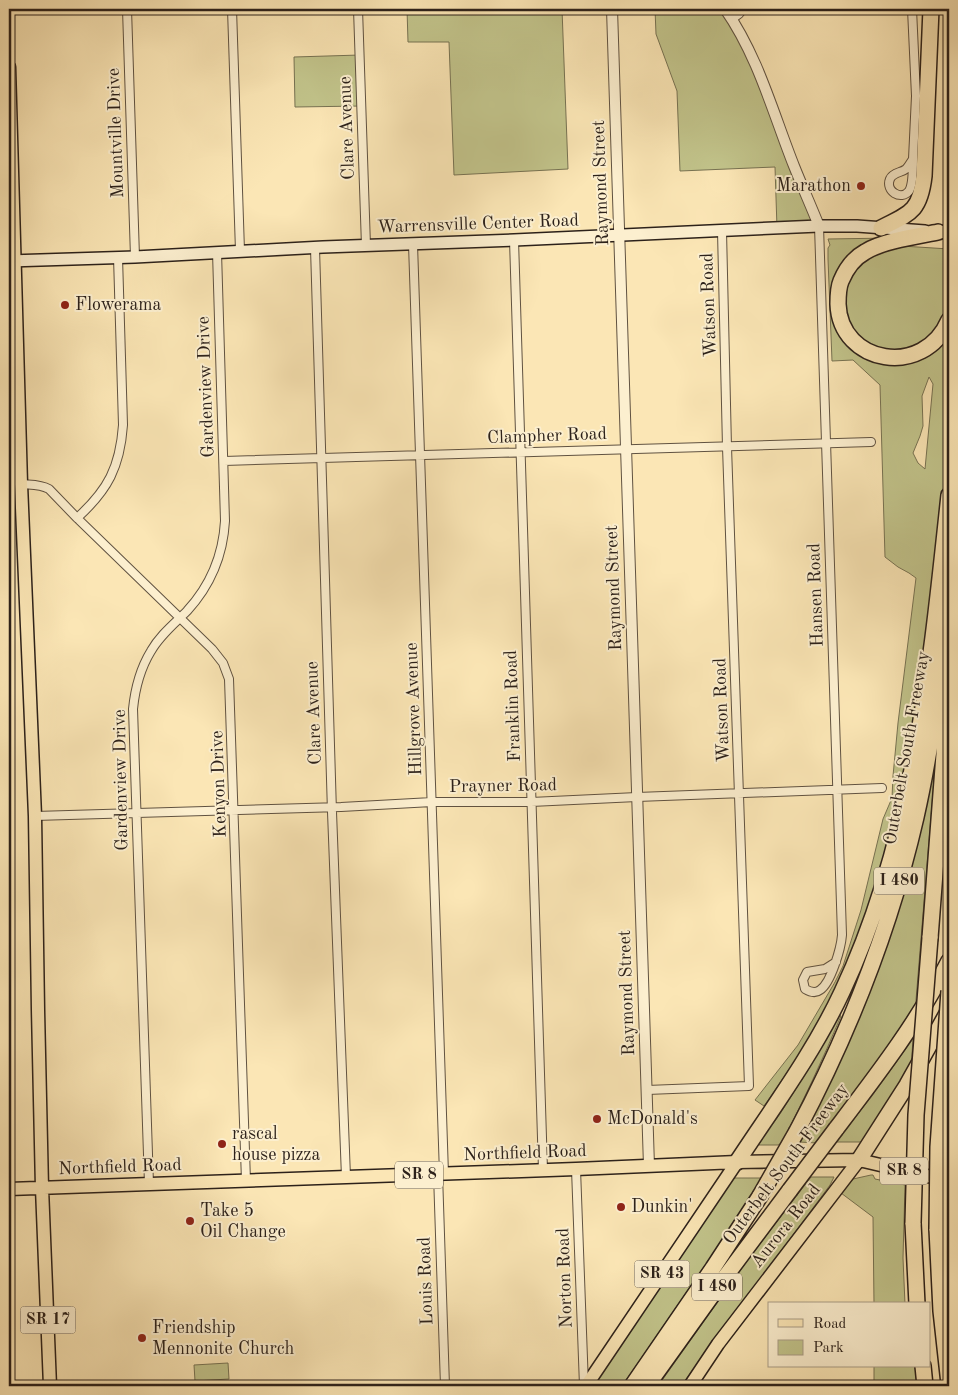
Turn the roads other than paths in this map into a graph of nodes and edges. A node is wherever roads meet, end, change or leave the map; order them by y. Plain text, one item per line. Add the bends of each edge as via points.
1 (127, 9) edge
2 (232, 9) edge
3 (358, 9) edge
4 (612, 9) edge
5 (725, 9) edge
6 (743, 9) edge
7 (912, 9) edge
8 (931, 9) edge
9 (732, 19) junction
10 (9, 67) edge
11 (913, 159) junction
12 (819, 226) junction
13 (881, 228) junction
14 (722, 230) junction
15 (943, 232) edge
16 (619, 235) junction
17 (514, 240) junction
18 (414, 244) junction
19 (366, 246) junction
20 (315, 248) junction
21 (240, 251) junction
22 (217, 252) junction
23 (118, 257) junction
24 (135, 257) junction
25 (12, 261) edge
26 (949, 320) edge
27 (871, 442) dead end
28 (826, 443) junction
29 (727, 447) junction
30 (626, 449) junction
31 (521, 452) junction
32 (420, 455) junction
33 (322, 458) junction
34 (224, 461) junction
35 (22, 484) junction
36 (949, 495) edge
37 (77, 518) junction
38 (949, 616) edge
39 (180, 618) junction
40 (949, 689) edge
41 (882, 788) dead end
42 (837, 790) junction
43 (739, 793) junction
44 (637, 797) junction
45 (432, 802) junction
46 (531, 802) junction
47 (332, 807) junction
48 (234, 810) junction
49 (136, 813) junction
50 (35, 816) junction
51 (949, 961) edge
52 (836, 962) junction
53 (949, 991) edge
54 (949, 1008) edge
55 (646, 1090) junction
56 (859, 1160) junction
57 (738, 1162) junction
58 (649, 1166) junction
59 (576, 1169) junction
60 (543, 1170) junction
61 (441, 1174) junction
62 (346, 1177) junction
63 (246, 1181) junction
64 (949, 1181) edge
65 (149, 1184) junction
66 (42, 1188) junction
67 (9, 1189) edge
68 (917, 1302) edge
69 (949, 1384) edge
70 (50, 1386) edge
71 (445, 1386) edge
72 (585, 1386) edge
73 (632, 1386) edge
74 (647, 1386) edge
75 (690, 1386) edge

1 - 24 street, Mountville Drive
2 - 21 street
3 - 19 street, Clare Avenue
4 - 16 street, Raymond Street
5 - 9 street
6 - 9 street
7 - 11 street via 916,96
8 - 13 highway via 920,197 914,209
9 - 12 street via 771,102
10 - 25 main road, SR 17
11 - 11 street via 909,190 905,194 895,194 890,189 890,178 907,168
12 - 13 main road, Warrensville Center Road
12 - 14 main road, Warrensville Center Road
12 - 28 street, Hansen Road
13 - 15 main road, Warrensville Center Road
14 - 16 main road, Warrensville Center Road
14 - 29 street, Watson Road
15 - 26 highway via 875,247 859,255 848,267 840,284 838,308 853,339 872,353 890,357 912,356 927,349
16 - 17 main road, Warrensville Center Road
16 - 30 street, Raymond Street
17 - 18 main road, Warrensville Center Road
17 - 31 street, Franklin Road
18 - 19 main road, Warrensville Center Road
18 - 32 street, Hillgrove Avenue
19 - 20 main road, Warrensville Center Road
20 - 21 main road, Warrensville Center Road
20 - 33 street, Clare Avenue
21 - 22 main road, Warrensville Center Road
22 - 24 main road, Warrensville Center Road
22 - 34 street, Gardenview Drive
23 - 24 main road, Warrensville Center Road
23 - 25 main road, Warrensville Center Road
23 - 37 street via 122,446 104,489
25 - 35 main road, SR 17
27 - 28 street, Clampher Road
28 - 29 street, Clampher Road
28 - 42 street, Hansen Road
29 - 30 street, Clampher Road
29 - 43 street, Watson Road
30 - 31 street, Clampher Road
30 - 44 street, Raymond Street
31 - 32 street, Clampher Road
31 - 46 street, Franklin Road
32 - 33 street, Clampher Road
32 - 45 street, Hillgrove Avenue
33 - 34 street, Clampher Road
33 - 47 street, Clare Avenue
34 - 39 street, Gardenview Drive via 222,549 206,587
35 - 37 street, Kenyon Drive via 49,489
35 - 50 main road, SR 17
36 - 57 highway via 918,738 878,902 861,949 826,1025
37 - 39 street, Kenyon Drive
38 - 73 highway, Outerbelt South Freeway / I 480, bridge via 934,719 911,837 895,894 852,1014 818,1090 760,1196
39 - 48 street, Kenyon Drive via 212,649 223,663 229,679
39 - 49 street, Gardenview Drive via 151,650 135,693
40 - 68 highway, Outerbelt South Freeway, bridge via 916,1114 913,1223
41 - 42 street, Prayner Road
42 - 43 street, Prayner Road
42 - 52 street, Hansen Road via 842,935
43 - 44 street, Prayner Road
43 - 55 street, Watson Road via 749,1086
44 - 46 street, Prayner Road
44 - 55 street, Raymond Street
45 - 46 street, Prayner Road
45 - 47 street, Prayner Road
45 - 61 street, Hillgrove Avenue
46 - 60 street, Franklin Road
47 - 48 street, Prayner Road
47 - 62 street, Clare Avenue
48 - 49 street, Prayner Road
48 - 63 street, Kenyon Drive
49 - 50 street, Prayner Road
49 - 65 street, Gardenview Drive
50 - 66 main road, SR 17
51 - 74 highway, Outerbelt South Freeway / I 480, bridge via 907,1033
52 - 52 street, Hansen Road via 820,991 805,989 803,980 808,972 825,969
53 - 69 highway, bridge via 938,1147 937,1229
54 - 56 highway via 907,1085
55 - 58 street, Raymond Street
56 - 57 main road, Northfield Road / SR 8
56 - 64 main road, Northfield Road / SR 8
56 - 75 main road, Aurora Road via 718,1344
57 - 58 main road, Northfield Road / SR 8
57 - 72 main road, SR 43
58 - 59 main road, Northfield Road / SR 8
59 - 60 main road, Northfield Road / SR 8
59 - 72 street, Norton Road
60 - 61 main road, Northfield Road / SR 8
61 - 62 main road, Northfield Road / SR 8
61 - 71 street, Louis Road
62 - 63 main road, Northfield Road / SR 8
63 - 65 main road, Northfield Road / SR 8
65 - 66 main road, Northfield Road / SR 8
66 - 67 main road, Northfield Road / SR 8
66 - 70 main road, SR 17

